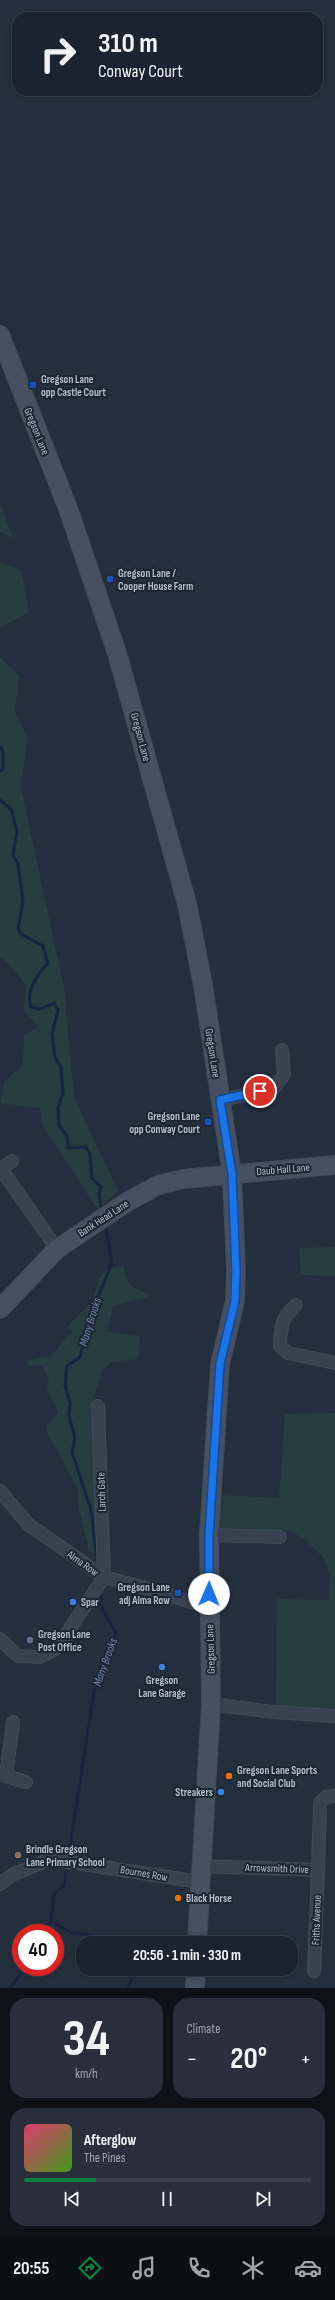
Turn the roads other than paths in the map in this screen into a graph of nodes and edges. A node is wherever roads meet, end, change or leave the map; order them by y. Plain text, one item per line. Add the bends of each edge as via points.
1 (0, 336) edge
2 (282, 1050) dead end
3 (220, 1100) junction
4 (12, 1161) dead end
5 (335, 1165) edge
6 (1, 1170) edge
7 (232, 1174) junction
8 (57, 1249) junction
9 (296, 1305) dead end
10 (0, 1309) edge
11 (335, 1363) edge
12 (98, 1406) dead end
13 (0, 1491) edge
14 (209, 1535) junction
15 (280, 1537) dead end
16 (104, 1577) junction
17 (208, 1608) junction
18 (0, 1639) edge
19 (211, 1704) junction
20 (335, 1716) edge
21 (14, 1721) dead end
22 (3, 1775) edge
23 (26, 1782) dead end
24 (335, 1796) edge
25 (318, 1870) junction
26 (200, 1874) junction
27 (0, 1884) edge
28 (197, 1936) edge
29 (314, 1971) dead end
30 (196, 1976) edge
31 (195, 1988) edge

1 - 3 street, Gregson Lane via 69,511 117,653 187,904 203,985
2 - 3 street via 284,1075 273,1089
3 - 7 street, Gregson Lane
4 - 6 street
5 - 7 street, Daub Hall Lane
6 - 8 street
7 - 8 street, Bank Head Lane via 183,1179 158,1185 127,1202
7 - 14 street, Gregson Lane via 235,1301 220,1364
8 - 10 street, Bank Head Lane
9 - 11 street via 287,1313 281,1326 280,1346 288,1353
12 - 16 street, Larch Gate
13 - 16 street, Alma Row via 29,1525
14 - 15 street
14 - 17 street, Gregson Lane
16 - 17 street, Alma Row
16 - 18 street via 57,1648 40,1658 18,1656
17 - 19 street, Gregson Lane
19 - 20 street
19 - 26 street, Gregson Lane
21 - 22 street
22 - 23 street
24 - 25 street, Arrowsmith Drive via 326,1797 320,1803
25 - 26 street, Arrowsmith Drive
25 - 29 street, Friths Avenue
26 - 27 street, Bournes Row via 50,1859 12,1875
26 - 28 street, Gregson Lane
30 - 31 street

